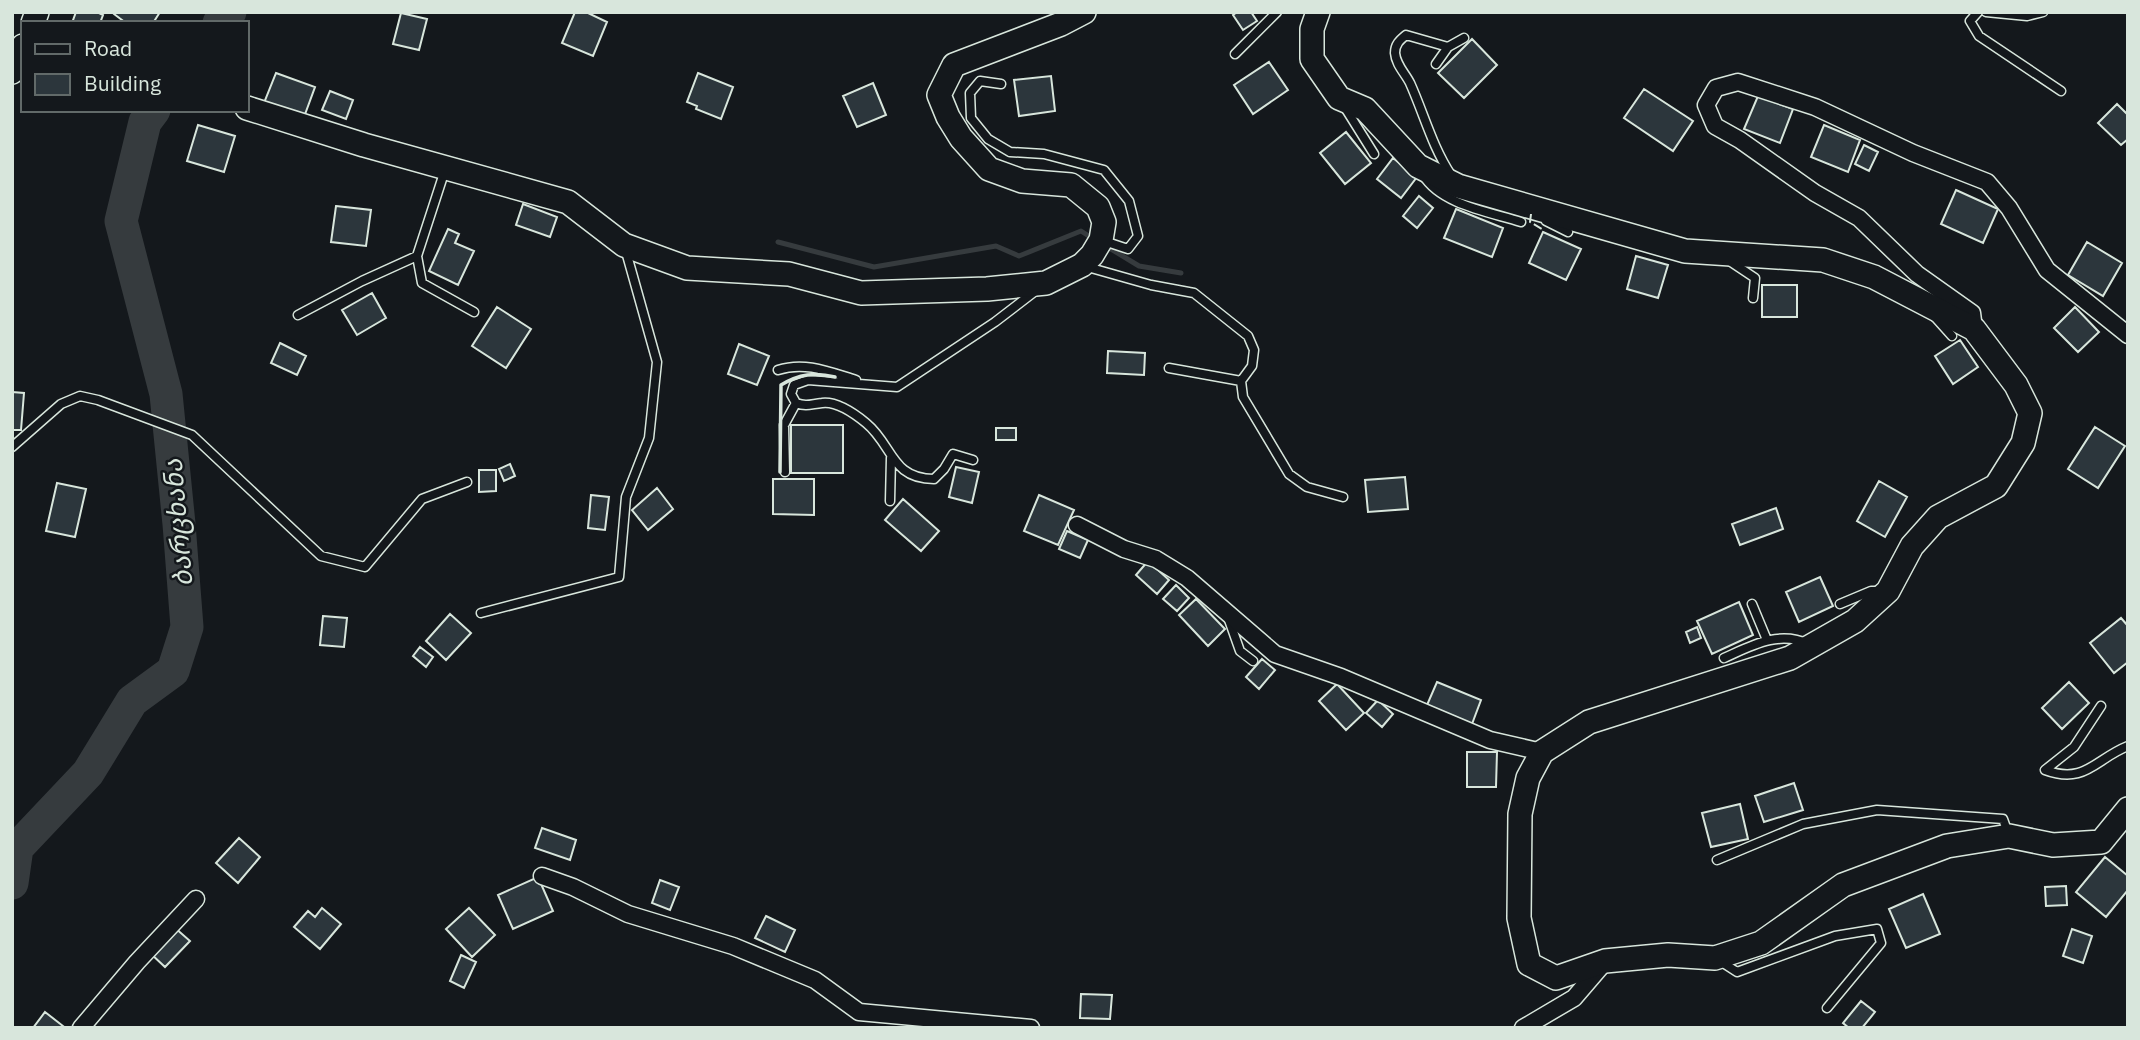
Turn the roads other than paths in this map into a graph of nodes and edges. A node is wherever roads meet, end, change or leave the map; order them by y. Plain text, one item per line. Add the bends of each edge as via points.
1 (1084, 12) edge
2 (1277, 12) edge
3 (1318, 12) edge
4 (1978, 12) edge
5 (1986, 12) edge
6 (2043, 12) edge
7 (1464, 38) dead end
8 (1448, 47) junction
9 (1235, 54) dead end
10 (1436, 64) dead end
11 (1001, 85) dead end
12 (2061, 91) dead end
13 (1339, 98) junction
14 (248, 108) edge
15 (1374, 154) dead end
16 (1418, 166) junction
17 (446, 168) junction
18 (1458, 186) junction
19 (1529, 215) junction
20 (1569, 232) dead end
21 (1101, 240) junction
22 (624, 245) junction
23 (1713, 253) junction
24 (417, 256) junction
25 (1082, 265) junction
26 (1046, 283) junction
27 (1754, 298) dead end
28 (1921, 301) junction
29 (474, 312) dead end
30 (298, 315) dead end
31 (1974, 330) junction
32 (2128, 335) edge
33 (1952, 336) dead end
34 (1169, 368) dead end
35 (778, 370) dead end
36 (1241, 381) junction
37 (869, 385) junction
38 (796, 403) junction
39 (12, 447) edge
40 (891, 458) junction
41 (973, 460) dead end
42 (785, 472) dead end
43 (467, 482) dead end
44 (1343, 497) dead end
45 (890, 502) dead end
46 (1077, 525) dead end
47 (1888, 591) junction
48 (1752, 604) dead end
49 (1840, 604) dead end
50 (1226, 612) junction
51 (481, 613) dead end
52 (1767, 640) junction
53 (1810, 646) junction
54 (1724, 658) dead end
55 (1253, 661) dead end
56 (2101, 706) dead end
57 (2128, 746) edge
58 (1542, 752) junction
59 (2128, 809) edge
60 (2009, 836) junction
61 (1717, 860) dead end
62 (542, 876) dead end
63 (196, 899) dead end
64 (1715, 958) junction
65 (1605, 961) junction
66 (1826, 1008) dead end
67 (81, 1028) edge
68 (1031, 1028) edge
69 (1523, 1028) edge

1 - 21 street via 954,65 939,95 961,138 989,169 1022,181 1071,185 1098,207 1104,222
2 - 9 lane
3 - 13 street via 1312,29 1312,59
4 - 12 lane via 1970,21 1979,36
5 - 6 lane via 2027,16
7 - 8 lane
8 - 10 lane
8 - 18 lane via 1406,35 1395,54 1439,157
11 - 21 lane via 981,81 970,93 971,118 988,139 1010,152 1104,170 1129,201 1139,236 1128,249
13 - 15 lane
13 - 16 street via 1364,109
14 - 17 street
16 - 18 street
16 - 19 lane via 1431,188 1458,201
17 - 22 street via 568,202
17 - 24 lane
18 - 19 street
19 - 20 lane
19 - 23 street via 1685,251
21 - 25 street
22 - 26 street via 687,268 789,274 861,293
22 - 51 lane via 657,362 649,438 625,497 619,577
23 - 27 lane via 1755,278
23 - 28 street via 1823,260 1874,277
24 - 29 lane via 422,283
24 - 30 lane
25 - 26 street
25 - 36 lane via 1194,293 1248,336 1254,350 1252,366
26 - 37 lane via 995,323 897,387
28 - 31 street
28 - 33 lane
31 - 32 street via 1972,313 1917,274 1859,218 1715,126 1706,104 1716,88 1738,82 1815,107 1987,182 2009,208 2047,270
31 - 47 street via 2016,384 2030,413 2024,443 1996,486 1938,517 1912,546
34 - 36 lane
35 - 37 lane via 818,368
36 - 44 lane via 1243,397 1289,474 1307,487
37 - 38 lane via 808,380 794,385 791,394
38 - 40 lane via 843,407 868,425
38 - 42 lane via 784,425
39 - 43 lane via 61,404 80,396 98,400 192,435 321,556 365,567 422,499
40 - 41 lane via 906,473 921,479 934,479 953,454
40 - 45 lane
46 - 50 street via 1156,559 1187,578
47 - 49 lane via 1871,591
47 - 53 street via 1855,621
48 - 52 lane
50 - 55 lane via 1240,651
50 - 58 street via 1275,654 1490,740
52 - 53 lane via 1799,640
52 - 54 lane
53 - 58 street via 1790,658 1589,722
56 - 57 lane via 2074,747 2045,770 2059,775 2086,772
58 - 65 street via 1528,778 1520,814 1519,918 1529,964 1556,978
59 - 60 street via 2101,842 2053,845
60 - 61 lane via 2003,820 1877,810 1802,824
60 - 64 street via 1947,846 1843,885 1760,943
62 - 68 street via 628,914 733,946 815,980 859,1012
63 - 67 street
64 - 65 street via 1668,955
64 - 66 lane via 1737,972 1835,936 1877,929 1881,943
65 - 69 street via 1574,998

